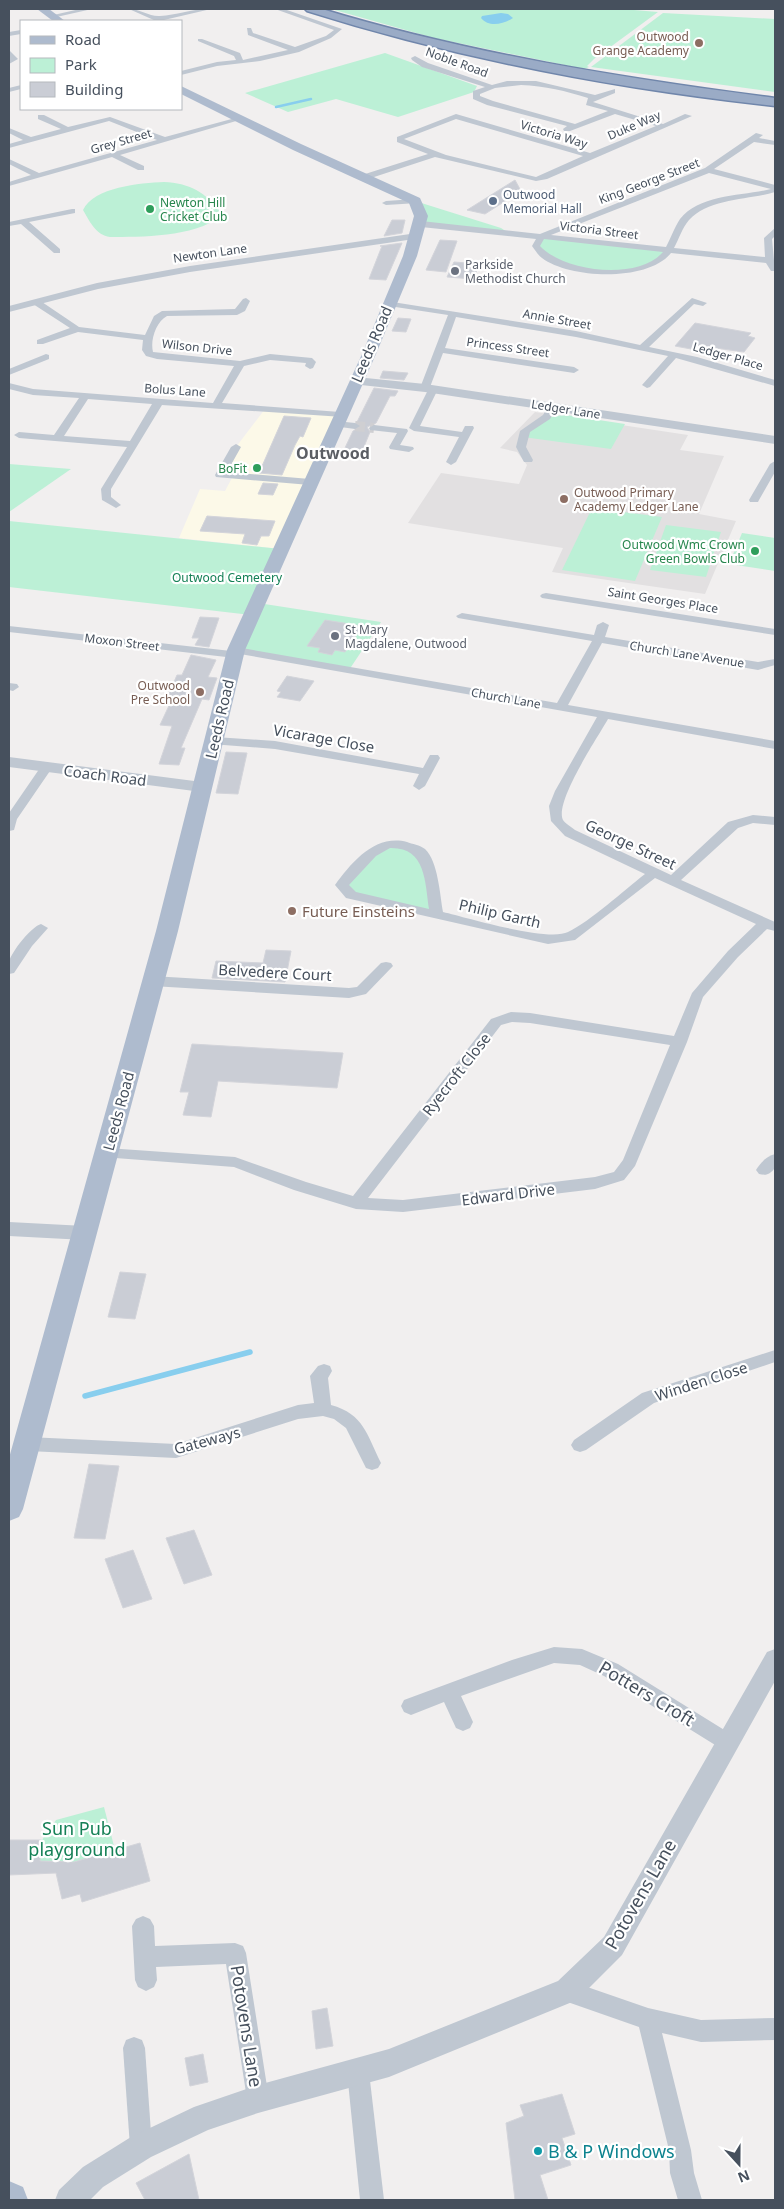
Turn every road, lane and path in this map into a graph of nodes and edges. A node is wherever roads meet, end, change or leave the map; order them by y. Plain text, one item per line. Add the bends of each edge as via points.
1 (42, 9) edge
2 (89, 9) edge
3 (132, 9) edge
4 (208, 9) edge
5 (278, 9) edge
6 (311, 9) edge
7 (331, 9) edge
8 (56, 19) edge
9 (159, 20) edge
10 (249, 30) dead end
11 (200, 40) dead end
12 (296, 50) junction
13 (9, 52) edge
14 (405, 57) dead end
15 (427, 57) dead end
16 (415, 58) junction
17 (9, 62) edge
18 (240, 62) junction
19 (182, 73) edge
20 (492, 87) junction
21 (182, 90) edge
22 (612, 92) dead end
23 (775, 96) edge
24 (595, 98) junction
25 (775, 102) edge
26 (490, 103) junction
27 (481, 106) dead end
28 (473, 109) dead end
29 (615, 111) junction
30 (51, 114) dead end
31 (456, 116) junction
32 (688, 116) dead end
33 (41, 117) junction
34 (239, 119) junction
35 (30, 120) dead end
36 (662, 126) junction
37 (68, 129) junction
38 (9, 130) edge
39 (30, 140) junction
40 (165, 140) junction
41 (775, 143) edge
42 (9, 146) edge
43 (113, 154) junction
44 (436, 154) junction
45 (590, 156) junction
46 (9, 161) edge
47 (150, 166) dead end
48 (708, 170) junction
49 (39, 176) junction
50 (365, 177) junction
51 (9, 184) edge
52 (775, 189) edge
53 (415, 201) junction
54 (386, 203) dead end
55 (72, 212) dead end
56 (23, 221) junction
57 (9, 224) edge
58 (419, 230) junction
59 (775, 231) edge
60 (542, 236) junction
61 (56, 251) dead end
62 (667, 251) junction
63 (772, 261) edge
64 (775, 270) edge
65 (246, 301) dead end
66 (36, 302) junction
67 (389, 303) junction
68 (703, 303) dead end
69 (9, 309) edge
70 (453, 314) junction
71 (77, 329) junction
72 (148, 338) junction
73 (40, 342) dead end
74 (642, 348) junction
75 (439, 350) junction
76 (675, 354) junction
77 (46, 357) dead end
78 (240, 364) junction
79 (310, 366) dead end
80 (574, 370) dead end
81 (9, 372) edge
82 (356, 381) junction
83 (775, 383) edge
84 (647, 385) dead end
85 (9, 386) edge
86 (429, 388) junction
87 (85, 396) junction
88 (159, 401) junction
89 (216, 405) junction
90 (552, 407) junction
91 (338, 420) junction
92 (355, 426) tunnel mouth
93 (374, 428) tunnel mouth
94 (19, 435) dead end
95 (58, 438) junction
96 (775, 440) edge
97 (133, 444) junction
98 (236, 447) dead end
99 (409, 448) dead end
100 (528, 460) dead end
101 (451, 462) dead end
102 (775, 464) edge
103 (310, 482) junction
104 (754, 500) dead end
105 (116, 505) dead end
106 (546, 596) dead end
107 (462, 616) dead end
108 (603, 625) dead end
109 (9, 629) edge
110 (775, 632) edge
111 (599, 639) junction
112 (235, 652) junction
113 (775, 662) edge
114 (560, 708) junction
115 (604, 716) junction
116 (215, 740) junction
117 (775, 745) edge
118 (434, 758) dead end
119 (9, 762) edge
120 (46, 768) junction
121 (426, 772) junction
122 (418, 786) dead end
123 (202, 787) junction
124 (775, 821) edge
125 (9, 827) edge
126 (654, 873) junction
127 (672, 881) junction
128 (437, 916) junction
129 (770, 925) edge
130 (40, 928) dead end
131 (386, 966) dead end
132 (9, 970) edge
133 (152, 981) junction
134 (680, 1042) junction
135 (107, 1153) junction
136 (356, 1203) junction
137 (9, 1229) edge
138 (85, 1233) junction
139 (775, 1356) edge
140 (324, 1371) dead end
141 (323, 1409) junction
142 (28, 1444) junction
143 (580, 1445) dead end
144 (372, 1463) dead end
145 (9, 1510) edge
146 (775, 1659) edge
147 (448, 1692) junction
148 (411, 1706) dead end
149 (463, 1722) dead end
150 (727, 1742) junction
151 (143, 1926) dead end
152 (145, 1957) junction
153 (146, 1980) dead end
154 (567, 1991) junction
155 (648, 2019) junction
156 (775, 2029) edge
157 (134, 2048) dead end
158 (358, 2072) junction
159 (258, 2099) junction
160 (141, 2147) junction
161 (69, 2200) edge
162 (372, 2200) edge
163 (690, 2200) edge

1 - 8 main road
2 - 8 street
3 - 9 street
4 - 9 street
5 - 12 street via 340,29
6 - 25 highway via 424,42 503,59 587,75
7 - 23 highway via 397,29 511,55
10 - 12 street via 250,34
11 - 18 street via 237,55
12 - 18 street via 264,60
13 - 17 street via 14,59
14 - 16 street, Noble Road
15 - 16 street, Noble Road
16 - 20 street, Noble Road via 425,65
18 - 19 street
20 - 24 street, Noble Road via 508,82 549,85
20 - 26 street, Noble Road via 476,93 476,97
21 - 34 main road
22 - 24 street
24 - 29 street, Noble Road via 589,103
26 - 27 street
26 - 29 street via 571,127
28 - 31 street
29 - 36 street, Noble Road
30 - 33 street
31 - 44 street, Victoria Way via 401,137 404,142
31 - 45 street, Victoria Way
32 - 36 street, Duke Way
33 - 35 street
33 - 37 street
34 - 40 street, Grey Street
34 - 50 main road
36 - 45 street, Duke Way
37 - 39 street
37 - 40 street via 110,120
38 - 39 street
39 - 42 street
40 - 43 street, Grey Street
41 - 48 street, King George Street via 757,138
43 - 47 street via 137,169
43 - 49 street, Grey Street
44 - 45 street, Victoria Way via 536,178
44 - 50 street
46 - 49 street
48 - 52 street
48 - 60 street, King George Street
49 - 51 street, Grey Street
50 - 53 main road
52 - 62 street via 725,201 688,216
53 - 54 street
53 - 58 main road via 421,213
55 - 56 street
56 - 57 street
56 - 61 street
58 - 60 street, Victoria Street
58 - 66 street, Newton Lane via 97,286
58 - 67 main road, Leeds Road
59 - 63 street via 768,238
60 - 62 street, Victoria Street
60 - 62 street via 536,246 540,254 550,261 588,270 610,271 650,265
62 - 63 street, Victoria Street
63 - 64 street
65 - 72 street via 237,312 165,313 157,318
66 - 69 street, Newton Lane
66 - 71 street, Wilson Drive
67 - 70 street, Annie Street
67 - 82 main road, Leeds Road
68 - 74 street via 692,301
70 - 74 street, Annie Street
70 - 75 street
71 - 72 street, Wilson Drive
71 - 73 street, Wilson Drive
72 - 78 street, Wilson Drive via 146,350 149,354
74 - 76 street, Ledger Place
75 - 80 street, Princess Street
75 - 86 street
76 - 83 street, Ledger Place
76 - 84 street, Ledger Place
77 - 81 street
78 - 79 street, Wilson Drive via 270,357 309,360
78 - 89 street, Wilson Drive
82 - 86 street, Ledger Lane
82 - 91 main road, Leeds Road
85 - 87 street, Bolus Lane via 33,392
86 - 90 street, Ledger Lane
86 - 101 street via 414,428 467,431
87 - 88 street, Bolus Lane
87 - 95 street
88 - 89 street, Bolus Lane
88 - 97 street
89 - 91 street, Bolus Lane
90 - 96 street, Ledger Lane
90 - 100 street via 547,417 525,431 521,447
91 - 92 street, Bolus Lane
91 - 103 main road, Leeds Road
93 - 99 street via 403,431 394,446
94 - 95 street
95 - 97 street
97 - 105 street via 106,489 106,498
98 - 103 street via 220,475
102 - 104 street
103 - 112 main road, Leeds Road
106 - 110 street, Saint Georges Place
107 - 111 street, Church Lane Avenue
108 - 111 street
109 - 112 street, Moxon Street
111 - 113 street, Church Lane Avenue via 758,666
111 - 114 street
112 - 114 street, Church Lane
112 - 116 main road, Leeds Road
114 - 115 street, Church Lane
115 - 117 street, Church Lane
115 - 126 street, George Street via 561,791 555,806 557,821 590,844
116 - 121 street, Vicarage Close via 275,745
116 - 123 main road, Leeds Road
118 - 121 street
119 - 120 street, Coach Road
120 - 123 street, Coach Road
120 - 125 street via 11,819
121 - 122 street
123 - 133 main road, Leeds Road
124 - 127 street via 744,819 732,825
126 - 127 street, George Street
126 - 128 street, Philip Garth via 570,937 548,940
127 - 129 street, George Street
128 - 128 street, Philip Garth via 351,895 342,885 370,852 383,845 403,844 420,852 426,864
129 - 134 street, Edward Drive via 734,954 697,996
130 - 132 street
131 - 133 street, Belvedere Court via 361,991 349,993
133 - 135 main road, Leeds Road
134 - 136 street, Edward Drive via 630,1162 619,1176 595,1183 403,1206
134 - 136 street, Ryecroft Close via 530,1018 511,1017 496,1022
135 - 136 street, Edward Drive via 235,1162
135 - 138 main road, Leeds Road
137 - 138 street
138 - 142 main road, Leeds Road
139 - 143 street, Winden Close via 648,1398
140 - 141 street via 319,1376
141 - 142 street, Gateways via 298,1412 176,1450
141 - 144 street, Gateways via 340,1414 352,1423
142 - 145 main road, Leeds Road
146 - 150 street, Potovens Lane
147 - 148 street, Potters Croft
147 - 149 street
147 - 150 street, Potters Croft via 554,1655 582,1657 611,1670
150 - 154 street, Potovens Lane via 613,1946
151 - 152 street
152 - 153 street
152 - 159 street, Potovens Lane via 235,1953
154 - 155 street
154 - 158 street, Potovens Lane via 389,2063
155 - 156 street via 701,2031
155 - 163 street
157 - 160 street
158 - 159 street, Potovens Lane
158 - 162 street
159 - 160 street, Potovens Lane via 204,2117
160 - 161 street, Potovens Lane via 93,2178

